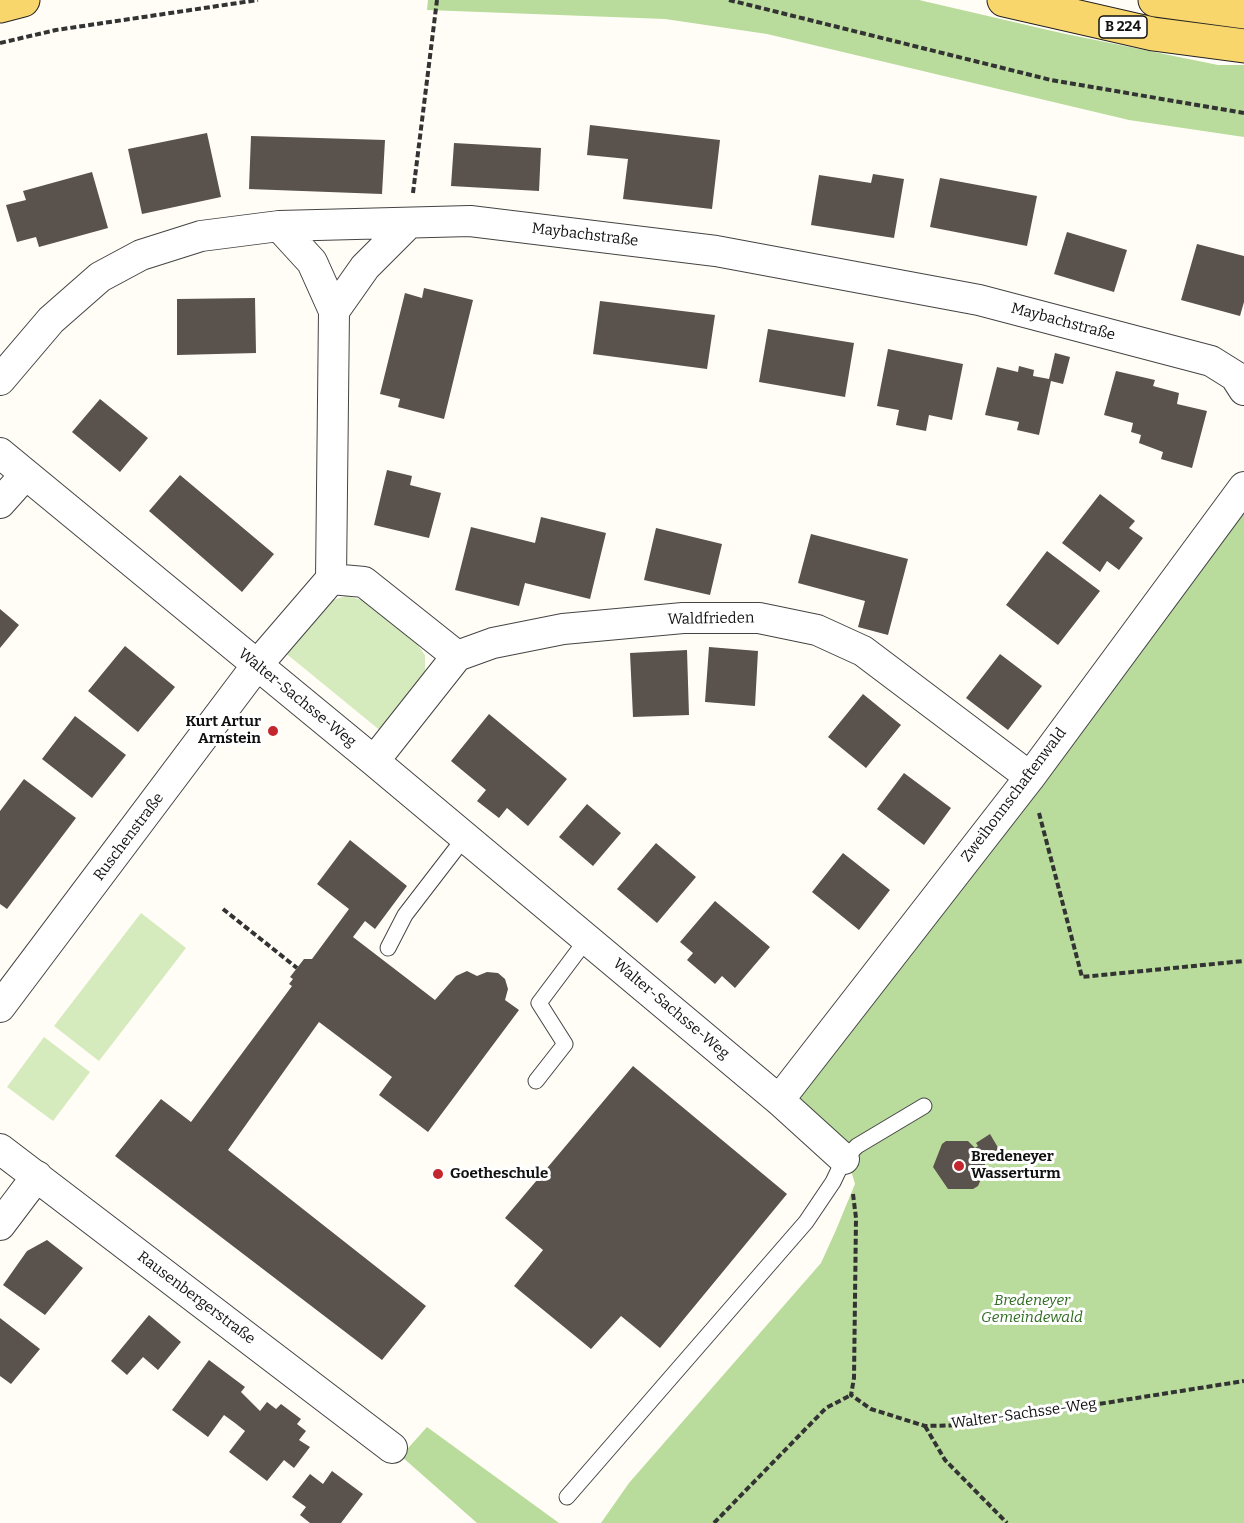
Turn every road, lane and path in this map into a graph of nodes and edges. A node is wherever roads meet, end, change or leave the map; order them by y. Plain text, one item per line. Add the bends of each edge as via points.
1 (23, 0) edge
2 (258, 0) edge
3 (437, 0) edge
4 (729, 0) edge
5 (1004, 0) edge
6 (1155, 0) edge
7 (0, 6) edge
8 (1244, 12) edge
9 (0, 43) edge
10 (1244, 46) edge
11 (1244, 113) edge
12 (409, 223) junction
13 (279, 226) junction
14 (334, 311) junction
15 (0, 380) edge
16 (1244, 390) edge
17 (0, 453) edge
18 (25, 475) junction
19 (1244, 487) edge
20 (0, 503) edge
21 (331, 579) junction
22 (457, 656) junction
23 (257, 665) junction
24 (375, 761) junction
25 (1030, 777) junction
26 (465, 837) junction
27 (223, 909) dead end
28 (587, 939) junction
29 (388, 948) dead end
30 (1244, 961) edge
31 (297, 968) dead end
32 (0, 1007) edge
33 (536, 1081) dead end
34 (779, 1100) junction
35 (924, 1106) dead end
36 (0, 1149) edge
37 (844, 1159) junction
38 (37, 1176) junction
39 (0, 1225) edge
40 (1244, 1381) edge
41 (851, 1395) junction
42 (925, 1426) junction
43 (392, 1448) dead end
44 (567, 1497) dead end
45 (714, 1523) edge
46 (1007, 1523) edge

1 - 7 main road
2 - 9 path via 56,30
3 - 12 path
4 - 11 path via 1051,80
5 - 10 main road, B 224 via 1154,34
6 - 8 main road, B 224
12 - 13 street, Maybachstraße
12 - 14 street via 365,267
12 - 16 street, Maybachstraße via 470,221 716,251 979,300 1211,361 1236,376
13 - 14 street via 312,262
13 - 15 street, Maybachstraße via 201,236 141,255 100,277 51,320
14 - 21 street
17 - 18 street, Walter-Sachsse-Weg
18 - 20 street
18 - 23 street, Walter-Sachsse-Weg
19 - 25 street, Zweihonnschaftenwald
21 - 22 street via 364,582
21 - 23 street
22 - 24 street
22 - 25 street, Waldfrieden via 493,643 563,629 683,618 759,618 818,630 863,651
23 - 24 street, Walter-Sachsse-Weg
23 - 32 street, Ruschenstraße
24 - 26 street, Walter-Sachsse-Weg
25 - 30 path via 1082,977
25 - 34 street, Zweihonnschaftenwald
26 - 28 street, Walter-Sachsse-Weg
26 - 29 lane via 405,915
27 - 31 path
28 - 33 lane via 539,1003 565,1044
28 - 34 street, Walter-Sachsse-Weg
34 - 37 street, Walter-Sachsse-Weg
35 - 37 lane via 856,1146
36 - 38 street, Rausenbergerstraße
37 - 41 path via 856,1218
37 - 44 lane via 806,1222
38 - 39 street
38 - 43 street, Rausenbergerstraße
40 - 42 path, Walter-Sachsse-Weg via 966,1425
41 - 42 path, Walter-Sachsse-Weg via 871,1409
41 - 45 path via 826,1408
42 - 46 path via 945,1460

